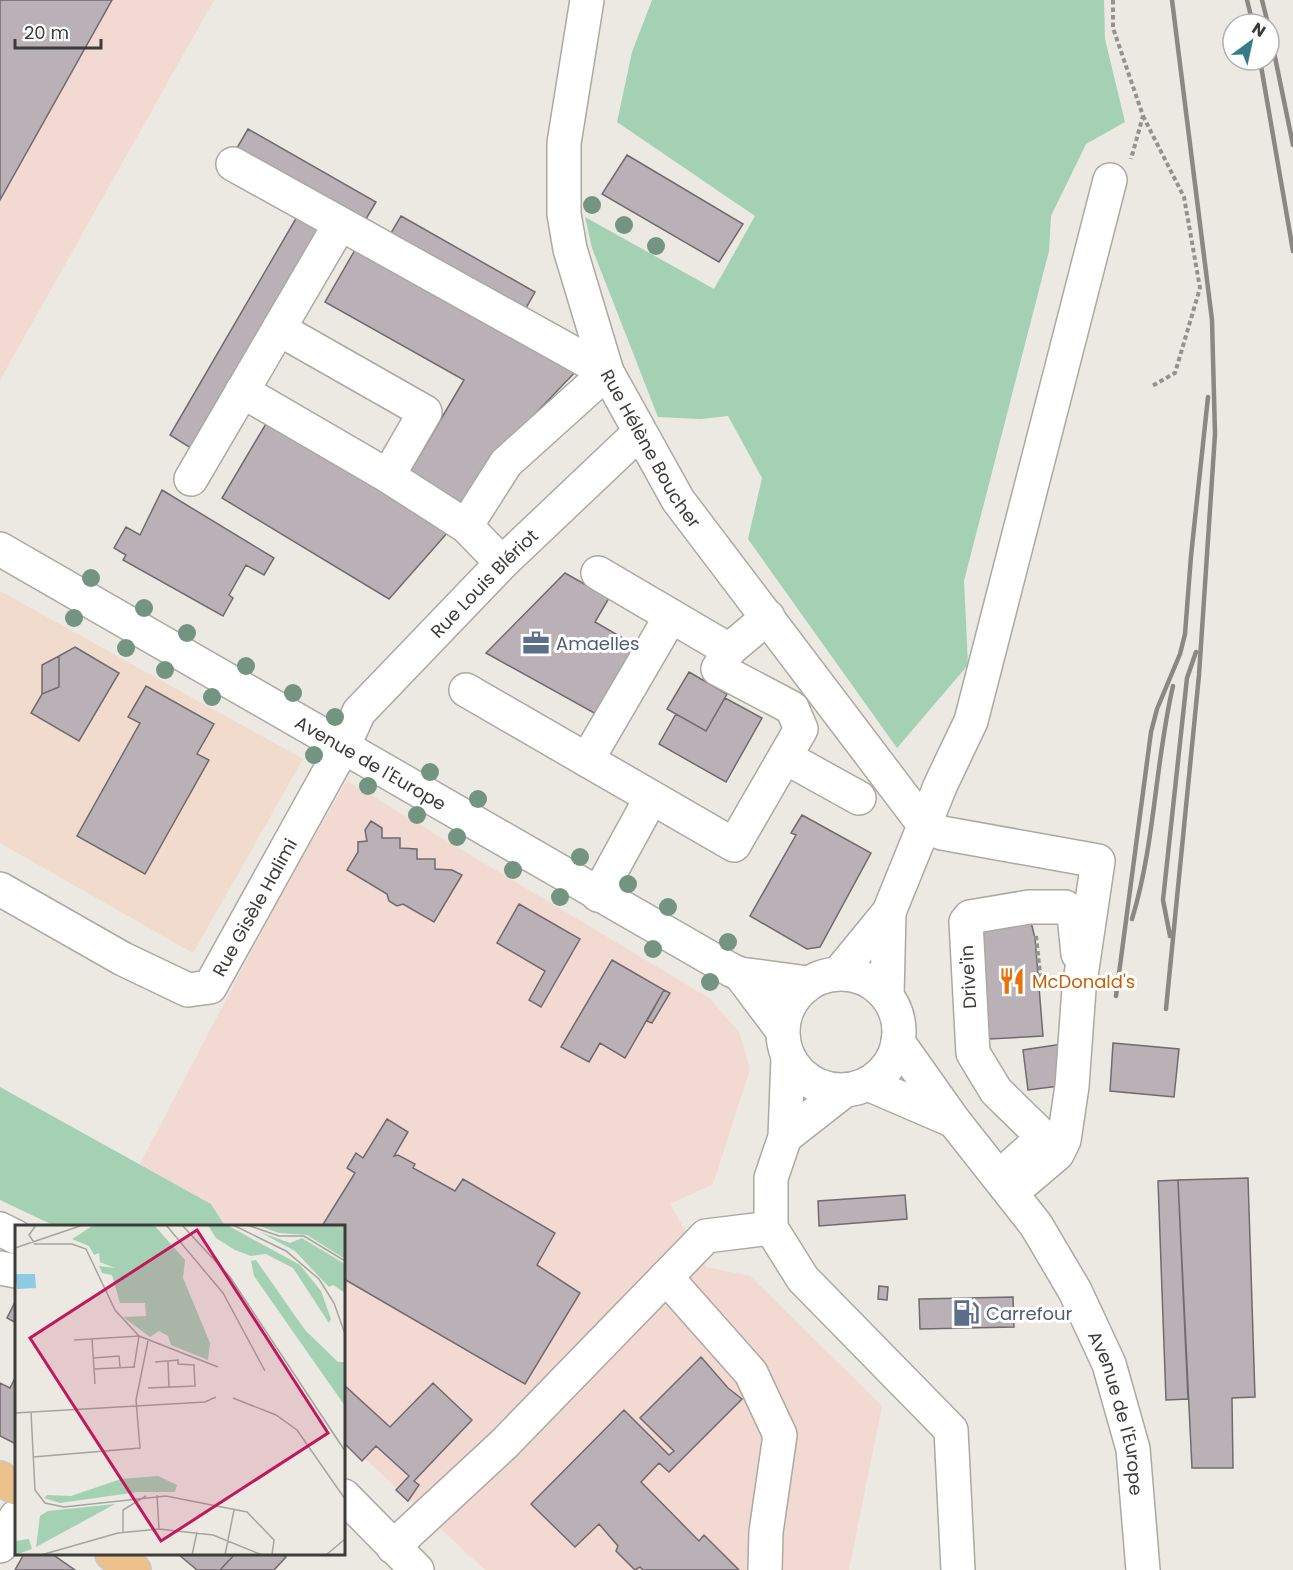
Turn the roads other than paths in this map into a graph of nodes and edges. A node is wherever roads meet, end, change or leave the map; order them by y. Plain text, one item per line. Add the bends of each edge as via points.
1 (587, 0) edge
2 (233, 165) dead end
3 (1120, 172) road end
4 (340, 224) junction
5 (279, 329) junction
6 (607, 372) junction
7 (242, 391) junction
8 (639, 433) junction
9 (388, 476) junction
10 (191, 479) dead end
11 (466, 526) junction
12 (0, 549) edge
13 (502, 562) junction
14 (598, 573) dead end
15 (671, 616) junction
16 (768, 617) junction
17 (729, 650) junction
18 (466, 690) dead end
19 (343, 747) junction
20 (785, 757) junction
21 (587, 760) junction
22 (651, 798) junction
23 (859, 798) dead end
24 (925, 826) junction
25 (0, 889) edge
26 (598, 895) junction
27 (889, 912) junction
28 (839, 973) junction
29 (740, 974) junction
30 (808, 983) junction
31 (1079, 989) junction
32 (887, 995) junction
33 (898, 1042) junction
34 (785, 1044) junction
35 (857, 1087) junction
36 (954, 1121) junction
37 (785, 1137) junction
38 (1005, 1185) junction
39 (771, 1228) junction
40 (0, 1229) edge
41 (15, 1236) edge
42 (0, 1268) edge
43 (15, 1271) edge
44 (666, 1277) junction
45 (0, 1478) edge
46 (15, 1487) edge
47 (345, 1497) edge
48 (15, 1519) edge
49 (0, 1546) edge
50 (393, 1546) junction
51 (113, 1555) edge
52 (135, 1570) edge
53 (417, 1570) edge
54 (765, 1570) edge
55 (958, 1570) edge
56 (1143, 1570) edge

1 - 6 street, Rue Hélène Boucher via 564,143 564,214 570,249
2 - 4 street
3 - 24 street via 971,721
4 - 5 street
4 - 6 street
5 - 7 street
5 - 9 street via 425,412
6 - 8 street, Rue Hélène Boucher
6 - 11 street via 506,463
7 - 9 street
7 - 10 street
8 - 13 street, Rue Louis Blériot
8 - 16 street, Rue Hélène Boucher via 678,500
9 - 11 street
11 - 13 street
12 - 19 street, Avenue de l'Europe
13 - 19 street, Rue Louis Blériot via 359,712
14 - 15 street
15 - 17 street
15 - 21 street
16 - 17 street
16 - 24 street, Rue Hélène Boucher
17 - 20 street via 718,669 792,708 801,729
18 - 21 street
19 - 25 street, Rue Gisèle Halimi via 210,987 188,990 123,959
19 - 26 street, Avenue de l'Europe
20 - 22 street via 734,845
20 - 23 street
21 - 22 street
22 - 26 street
24 - 27 street
24 - 31 street via 942,833 1098,861
26 - 29 street, Avenue de l'Europe
27 - 28 street
27 - 32 street
28 - 30 street
28 - 32 street via 857,975
29 - 30 street, Avenue de l'Europe
29 - 34 street, Avenue de l'Europe
30 - 34 street via 789,1003
31 - 38 street via 1064,1140 1057,1154
31 - 38 street, Drive'in via 1077,926 1074,915 1065,907 1029,907 970,917 966,922 973,1053 996,1091 1040,1134
32 - 33 street via 899,1026
33 - 35 street via 887,1066
33 - 36 street, Avenue de l'Europe
34 - 35 street via 798,1072 812,1083 828,1089
34 - 37 street
35 - 36 street, Avenue de l'Europe
35 - 37 street
36 - 38 street, Avenue de l'Europe
37 - 39 street via 771,1179
38 - 56 street, Avenue de l'Europe via 1036,1225 1075,1291 1109,1364 1133,1449
39 - 44 street via 706,1236
39 - 55 street via 803,1279 951,1430
40 - 41 street
42 - 43 street
44 - 50 street via 504,1444
44 - 54 street via 751,1373 780,1435 766,1532
45 - 46 main road
47 - 50 street
48 - 49 street
50 - 53 street
51 - 52 main road

